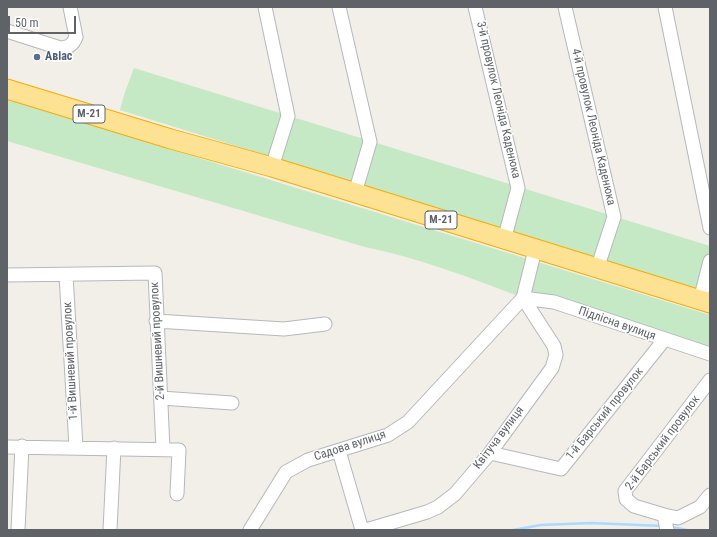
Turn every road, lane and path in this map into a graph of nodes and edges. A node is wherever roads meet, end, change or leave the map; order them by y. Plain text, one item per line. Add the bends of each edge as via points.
1 (70, 7) edge
2 (265, 7) edge
3 (339, 7) edge
4 (476, 7) edge
5 (565, 7) edge
6 (665, 7) edge
7 (7, 31) edge
8 (7, 89) edge
9 (272, 167) junction
10 (355, 193) junction
11 (710, 228) edge
12 (504, 240) junction
13 (535, 250) junction
14 (710, 261) edge
15 (598, 269) junction
16 (7, 275) edge
17 (66, 275) junction
18 (523, 298) junction
19 (705, 301) edge
20 (156, 321) junction
21 (325, 324) dead end
22 (664, 340) junction
23 (710, 354) edge
24 (710, 380) edge
25 (161, 398) junction
26 (232, 403) dead end
27 (7, 446) edge
28 (22, 446) junction
29 (76, 447) junction
30 (114, 448) junction
31 (163, 449) junction
32 (339, 451) junction
33 (490, 453) junction
34 (177, 494) dead end
35 (710, 496) edge
36 (664, 515) junction
37 (18, 530) edge
38 (110, 530) edge
39 (250, 530) edge
40 (362, 530) edge
41 (366, 530) edge
42 (668, 530) edge

1 - 7 street via 76,37 68,47 60,48
2 - 9 street via 288,116
3 - 10 street via 370,142
4 - 12 street, 3-й провулок Леоніда Каденюка via 518,188
5 - 15 street, 4-й провулок Леоніда Каденюка via 614,217
6 - 11 street
8 - 9 highway, М-21
9 - 10 highway, М-21
10 - 12 highway, М-21
12 - 13 highway, М-21
13 - 15 highway, М-21
13 - 18 street
14 - 19 street
15 - 19 highway, М-21
16 - 17 street
17 - 20 street, 2-й Вишневий провулок via 154,273
17 - 29 street, 1-й Вишневий провулок
18 - 22 street, Підлісна вулиця via 554,302
18 - 32 street, Садова вулиця via 408,422 388,435
18 - 33 street, Квітуча вулиця via 554,346 556,355 552,368
20 - 21 street via 284,330
20 - 25 street, 2-й Вишневий провулок
22 - 23 street, Підлісна вулиця
22 - 33 street, 1-й Барський провулок via 561,469
24 - 36 street, 2-й Барський провулок via 625,491 626,499 634,506
25 - 26 street
25 - 31 street, 2-й Вишневий провулок
27 - 28 street
28 - 29 street
28 - 37 street
29 - 30 street
30 - 31 street
30 - 38 street
31 - 34 street via 179,450
32 - 39 street, Садова вулиця via 308,460 286,472
32 - 40 street
33 - 41 street, Квітуча вулиця via 455,494 438,507
35 - 36 street, 2-й Барський провулок via 700,506 678,518
36 - 42 street

